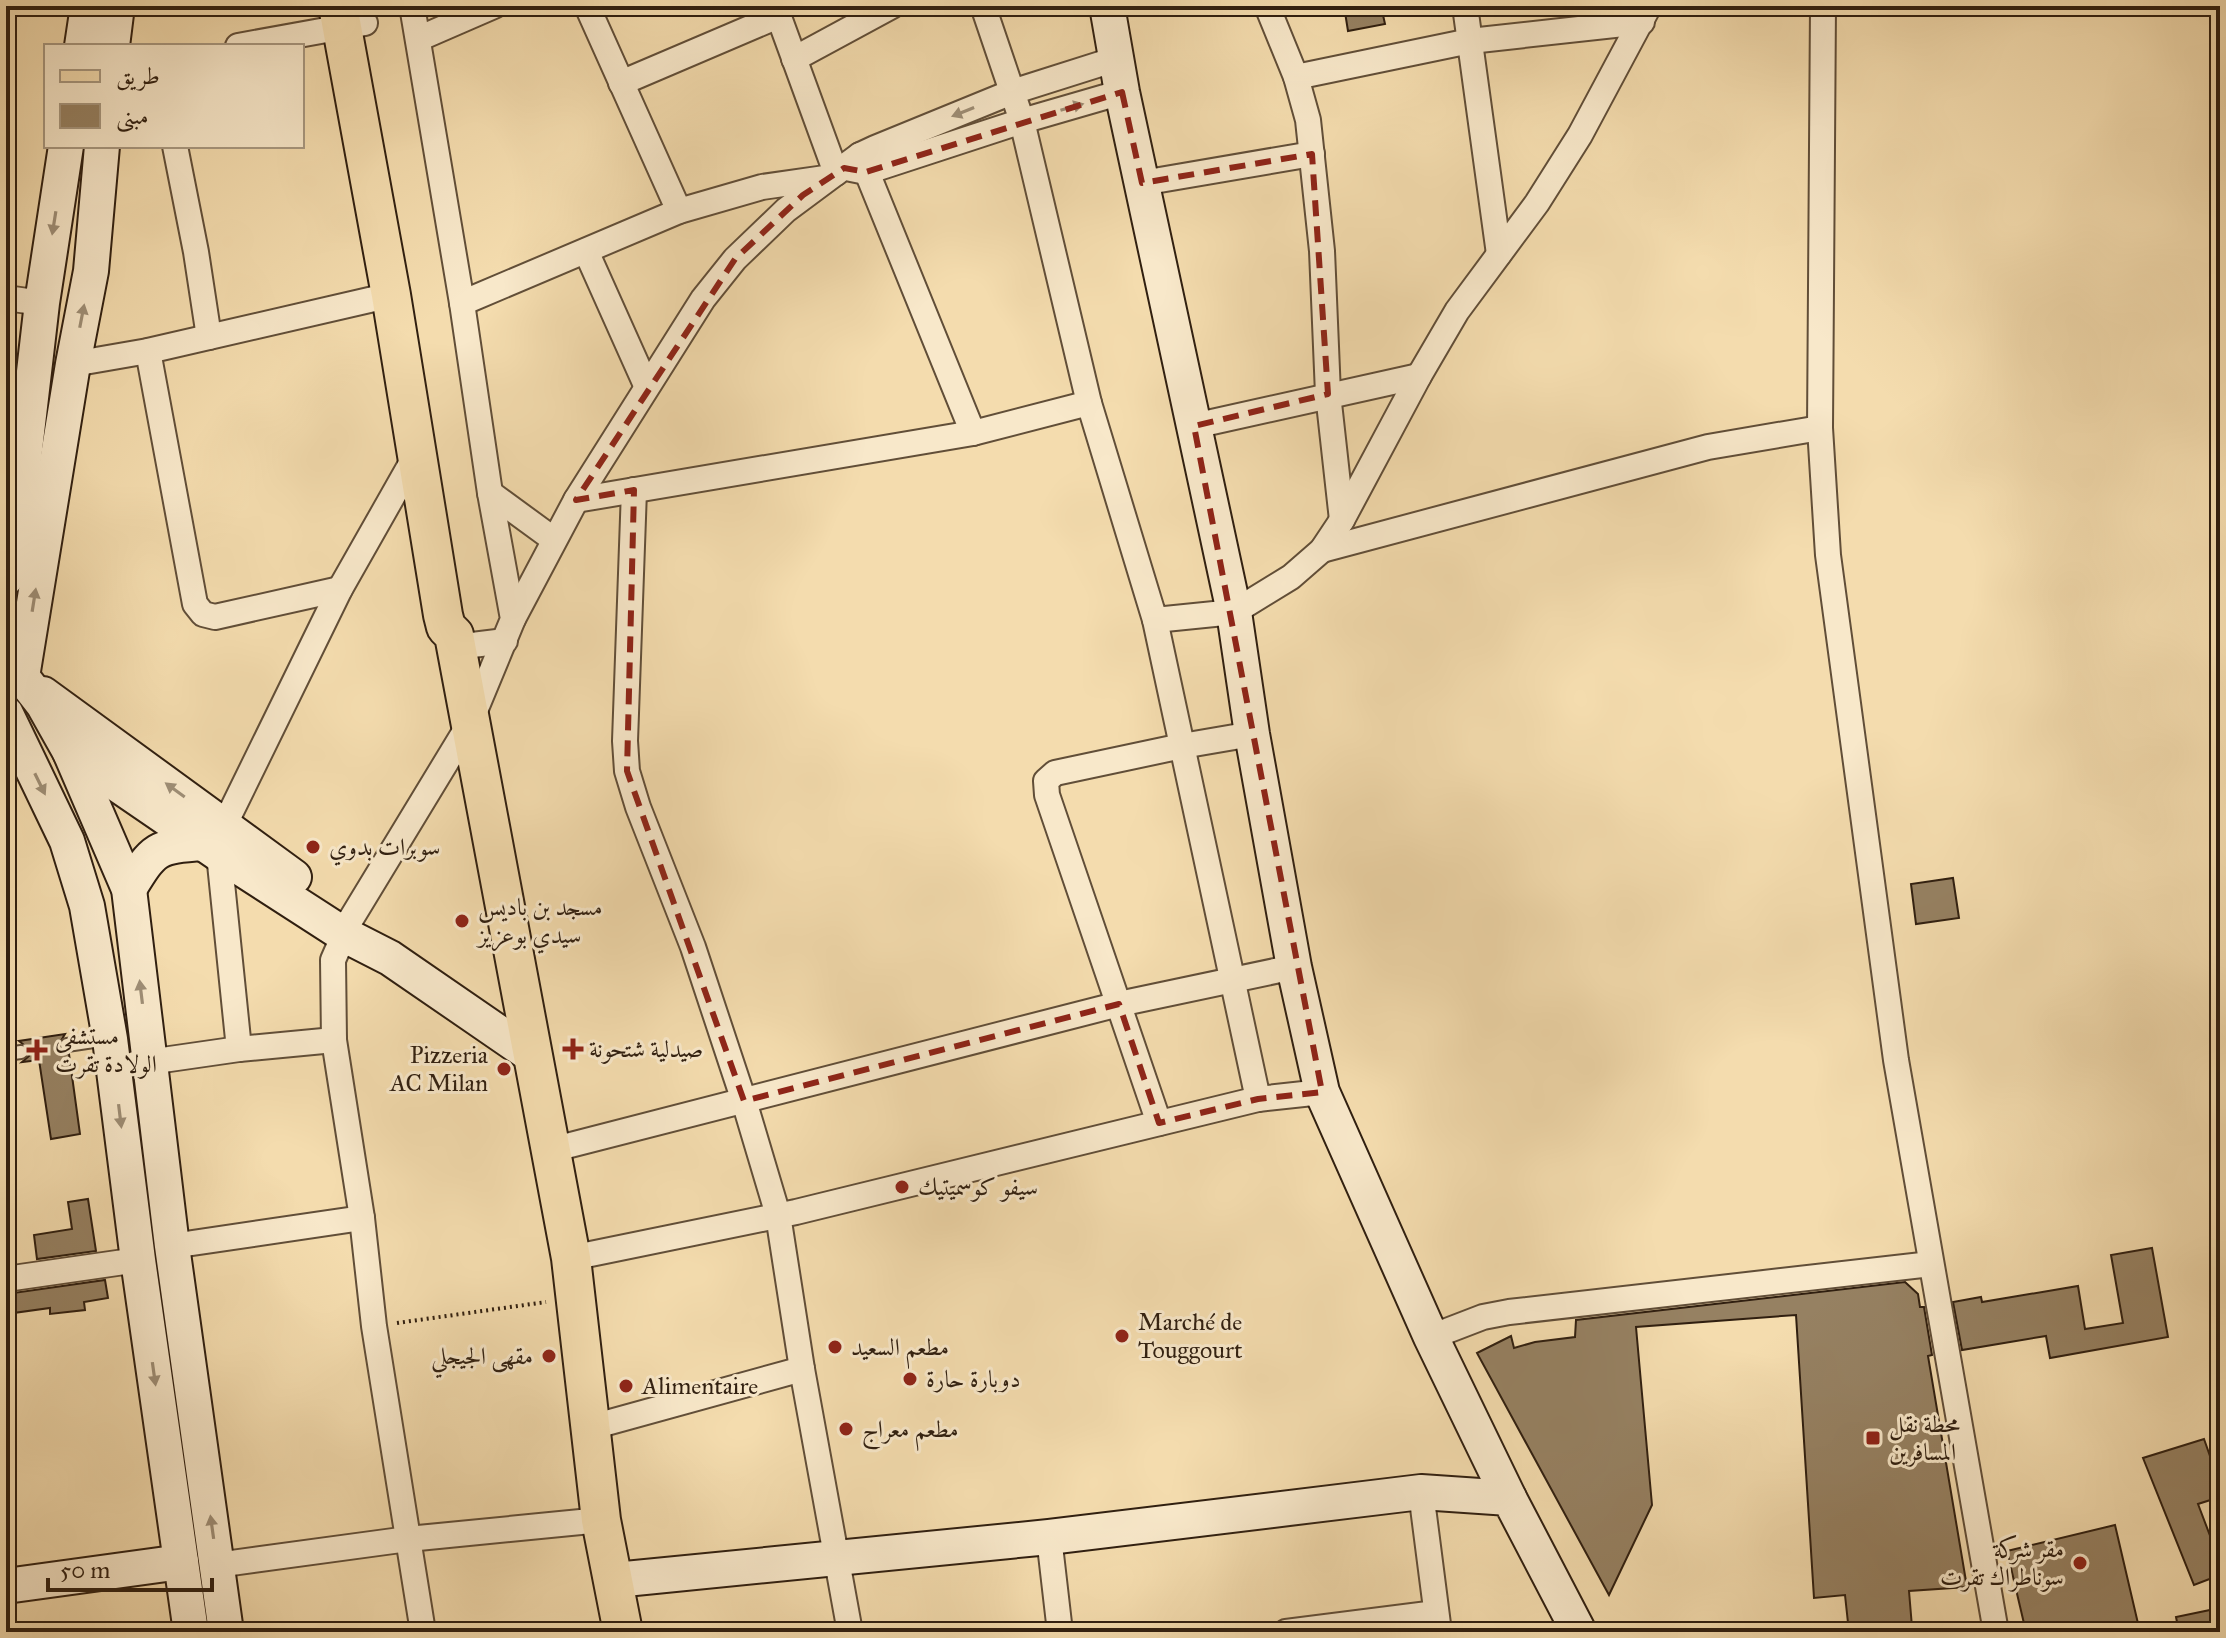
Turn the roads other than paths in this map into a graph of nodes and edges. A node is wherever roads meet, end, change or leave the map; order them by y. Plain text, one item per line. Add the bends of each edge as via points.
1 (88, 6) edge
2 (117, 6) edge
3 (412, 6) edge
4 (494, 6) edge
5 (587, 6) edge
6 (892, 6) edge
7 (983, 6) edge
8 (1107, 6) edge
9 (1267, 6) edge
10 (1465, 6) edge
11 (1823, 6) edge
12 (776, 11) edge
13 (1645, 14) edge
14 (352, 16) edge
15 (418, 39) junction
16 (1470, 41) junction
17 (82, 44) edge
18 (112, 44) edge
19 (246, 44) edge
20 (794, 59) junction
21 (1116, 59) junction
22 (1296, 77) junction
23 (621, 83) junction
24 (1012, 92) junction
25 (1122, 92) junction
26 (1022, 121) junction
27 (66, 148) edge
28 (102, 148) edge
29 (175, 148) edge
30 (1312, 154) junction
31 (847, 169) junction
32 (1142, 183) junction
33 (679, 211) junction
34 (586, 251) junction
35 (1499, 254) junction
36 (391, 295) junction
37 (6, 298) edge
38 (42, 303) junction
39 (462, 303) junction
40 (209, 337) junction
41 (148, 351) junction
42 (73, 364) junction
43 (1419, 376) junction
44 (646, 385) junction
45 (1328, 394) junction
46 (1089, 403) junction
47 (1194, 426) junction
48 (1820, 428) junction
49 (973, 433) junction
50 (416, 455) junction
51 (634, 490) junction
52 (490, 493) junction
53 (576, 500) junction
54 (1342, 520) junction
55 (553, 539) junction
56 (1322, 550) junction
57 (8, 563) edge
58 (340, 589) junction
59 (1234, 612) junction
60 (1155, 620) junction
61 (509, 630) junction
62 (455, 641) junction
63 (17, 691) edge
64 (470, 723) junction
65 (1252, 734) junction
66 (1182, 746) junction
67 (70, 752) junction
68 (216, 841) junction
69 (129, 889) junction
70 (347, 926) junction
71 (1294, 967) junction
72 (1234, 980) junction
73 (1119, 1004) junction
74 (334, 1040) junction
75 (67, 1045) dead end
76 (239, 1049) junction
77 (21, 1052) dead end
78 (111, 1052) junction
79 (6, 1054) edge
80 (534, 1057) junction
81 (150, 1063) junction
82 (1322, 1092) junction
83 (1258, 1099) junction
84 (744, 1101) junction
85 (1159, 1123) junction
86 (551, 1150) junction
87 (778, 1215) junction
88 (362, 1218) junction
89 (172, 1246) junction
90 (571, 1258) junction
91 (138, 1260) junction
92 (1931, 1264) junction
93 (6, 1279) edge
94 (1431, 1337) junction
95 (802, 1369) junction
96 (592, 1427) junction
97 (1421, 1492) junction
98 (1509, 1498) junction
99 (601, 1520) junction
100 (1049, 1537) junction
101 (408, 1539) junction
102 (838, 1559) junction
103 (181, 1562) junction
104 (217, 1565) junction
105 (615, 1580) junction
106 (6, 1586) edge
107 (1437, 1622) edge
108 (191, 1632) edge
109 (226, 1632) edge
110 (423, 1632) edge
111 (623, 1632) edge
112 (850, 1632) edge
113 (1060, 1632) edge
114 (1286, 1632) edge
115 (1579, 1632) edge
116 (1996, 1632) edge

1 - 17 main road
2 - 18 main road
3 - 15 street
4 - 15 street
5 - 23 street
6 - 20 street
7 - 24 street
8 - 21 main road
9 - 22 street
10 - 16 street
11 - 48 street
12 - 20 street
12 - 23 street
13 - 16 street
13 - 35 street via 1580,135
14 - 19 street
14 - 36 main road
14 - 62 main road via 460,613
15 - 39 street
16 - 22 street
16 - 35 street
20 - 31 street
21 - 24 street
21 - 25 main road
22 - 30 street
23 - 33 street
24 - 26 street
24 -> 31 street
26 -> 25 street
25 - 32 main road
26 - 31 street
26 - 46 street
27 -> 38 main road
42 -> 28 main road via 91,271
29 - 40 street
30 - 32 street
30 - 45 street
31 - 33 street
31 - 44 street via 786,210 735,259
31 - 49 street
32 - 47 main road
33 - 34 street
34 - 39 street
34 - 44 street
35 - 43 street
36 - 40 street
36 - 50 main road
37 - 38 street
38 - 57 main road
39 - 52 street
40 - 41 street
41 - 42 street
41 - 58 street via 195,604 203,614 215,617
63 -> 42 main road
43 - 45 street
43 - 54 street
44 - 53 street
45 - 47 street
45 - 54 street
46 - 49 street
46 - 60 street
47 - 59 main road
48 - 56 street via 1708,447
48 - 92 street via 1828,555 1896,1060
49 - 51 street
50 - 58 street
50 - 62 main road via 443,615
51 - 53 street
51 - 84 street via 627,771
52 - 55 street
52 - 61 street
53 - 55 street
54 - 56 street
55 - 61 street
56 - 59 street via 1291,577
58 - 68 street
59 - 60 street
59 - 65 main road
60 - 66 street
61 - 62 street
61 - 64 street
62 - 64 main road
63 - 67 main road via 43,704
68 -> 63 main road
63 -> 78 main road via 87,906
64 - 70 street
64 - 80 main road
65 - 66 street
65 - 71 main road
66 - 72 street
66 - 73 street via 1055,773 1046,781
67 - 68 main road
67 - 69 main road
68 - 69 main road via 155,851
68 - 70 main road
68 - 76 street
81 -> 69 main road
70 - 74 street via 333,960
70 - 80 main road
71 - 72 street
71 - 82 main road
72 - 73 street
72 - 83 street
73 - 84 street
73 - 85 street
74 - 76 street
74 - 88 street
75 - 78 lane
76 - 81 street
77 - 79 lane
78 - 81 street
78 -> 91 main road
80 - 86 main road
81 - 89 main road
82 - 83 street
82 - 94 main road
83 - 85 street
84 - 86 street
84 - 87 street
85 - 87 street
86 - 90 main road
87 - 90 street
87 - 95 street
88 - 89 street
88 - 101 street
104 -> 89 main road
90 - 96 main road
91 - 93 street
91 -> 103 main road
92 - 94 street via 1509,1312
92 - 116 street
94 - 98 main road
95 - 96 street
95 - 102 street
96 - 99 main road
97 - 98 main road
97 - 100 main road
97 - 107 street
98 - 115 main road
99 - 101 street
99 - 105 main road
100 - 102 main road
100 - 113 street
101 - 104 street
101 - 110 street
102 - 105 main road
102 - 112 street
103 - 106 main road
103 - 108 main road
104 - 109 main road
105 - 111 main road
107 - 114 street

